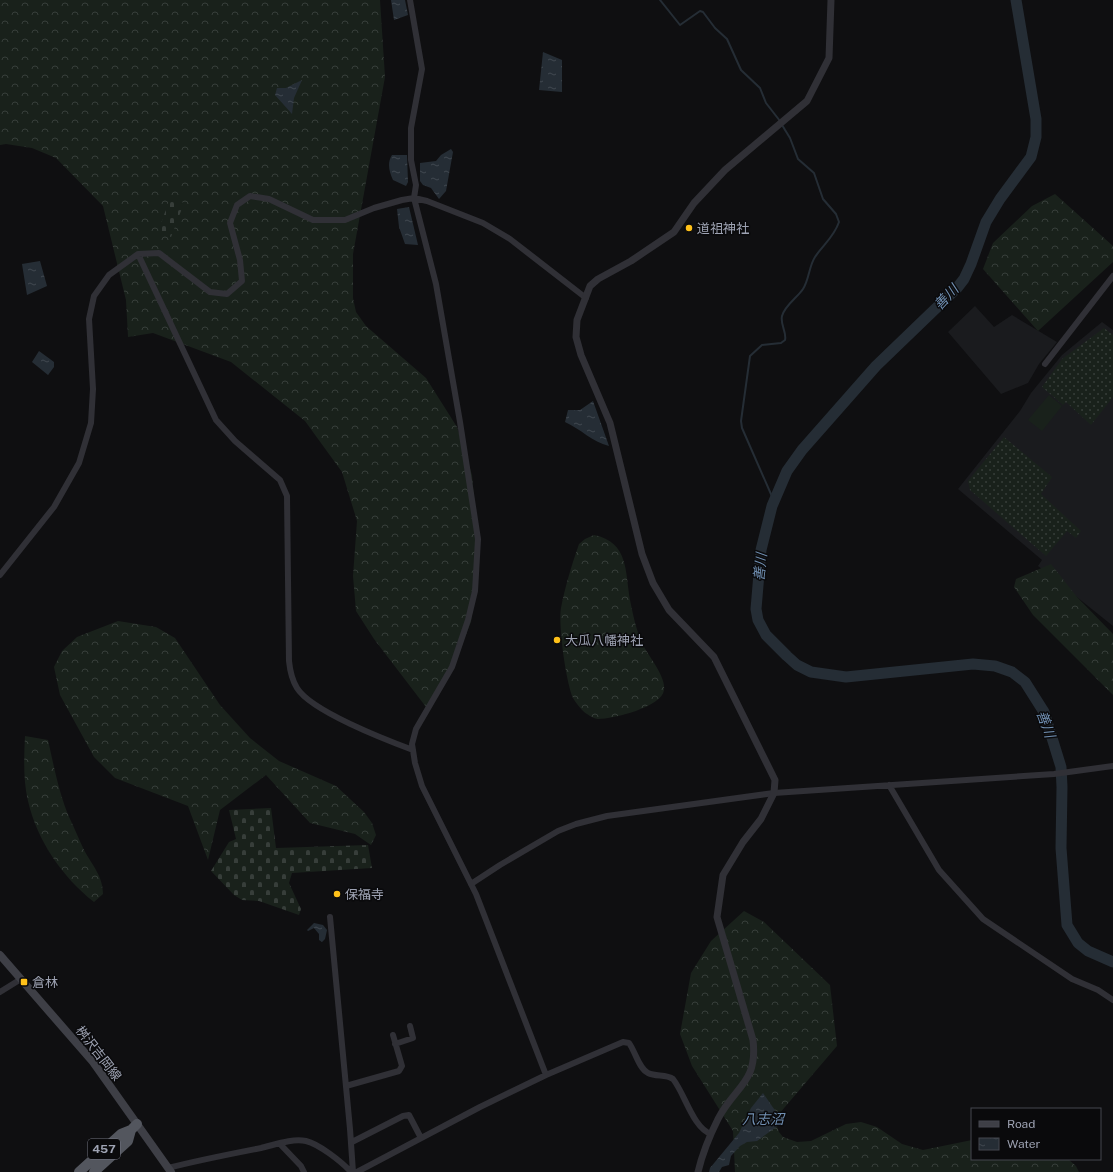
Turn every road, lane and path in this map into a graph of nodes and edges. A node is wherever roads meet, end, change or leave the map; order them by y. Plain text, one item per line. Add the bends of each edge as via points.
1 (410, 0) edge
2 (831, 0) edge
3 (414, 198) junction
4 (138, 254) junction
5 (1113, 276) edge
6 (586, 298) junction
7 (1045, 364) dead end
8 (0, 575) edge
9 (413, 750) junction
10 (1113, 766) edge
11 (888, 785) junction
12 (774, 793) junction
13 (471, 884) junction
14 (330, 917) dead end
15 (0, 955) edge
16 (21, 979) junction
17 (0, 992) edge
18 (1113, 1000) edge
19 (410, 1026) dead end
20 (393, 1035) dead end
21 (395, 1044) junction
22 (546, 1075) junction
23 (346, 1086) junction
24 (134, 1127) junction
25 (711, 1134) junction
26 (421, 1138) junction
27 (352, 1142) junction
28 (280, 1144) junction
29 (170, 1170) edge
30 (79, 1172) edge
31 (94, 1172) edge
32 (304, 1172) edge
33 (352, 1172) edge
34 (357, 1172) edge
35 (698, 1172) edge

1 - 3 street via 422,69 410,134 411,160 416,185
2 - 6 street via 830,58 807,101 725,170 694,203 674,232 631,261 598,279 590,286
3 - 4 street via 374,208 345,220 313,220 269,198 250,196 237,205 230,223 240,260 242,281 228,294 210,292 158,253
3 - 6 street via 483,223 510,239
3 - 9 street via 436,284 478,539 475,591 468,620 452,667 416,729
4 - 8 street via 109,275 94,296 89,318 93,389 91,423 79,463 54,507
4 - 9 street via 216,420 284,486 287,496 289,537 289,662 297,689 317,707
5 - 7 street
6 - 12 street via 577,320 576,337 610,423 642,554 653,583 669,610 714,657 775,780
9 - 13 street via 422,786
10 - 11 street via 1079,772
11 - 12 street
11 - 18 street via 939,870 982,919 1072,979
12 - 13 street via 615,815 576,824 552,835
12 - 25 street via 761,819 723,875 717,917 753,1040 755,1056 752,1070 718,1119
13 - 22 street
14 - 23 street
15 - 16 main road, 桝沢吉岡線
16 - 17 street
16 - 24 main road, 桝沢吉岡線 via 93,1062
19 - 21 street via 413,1038
20 - 21 street
21 - 23 street via 402,1066 399,1071
22 - 25 street via 626,1042 645,1071 673,1080 696,1121 705,1132
22 - 26 street
23 - 27 street
24 - 29 main road, 桝沢吉岡線
24 - 30 highway, 457 via 121,1134
24 - 31 highway, 457 via 128,1141
25 - 35 street
26 - 27 street via 409,1115
26 - 34 street
27 - 33 street
28 - 29 street via 225,1154
28 - 32 street
28 - 33 street via 305,1141 315,1144

